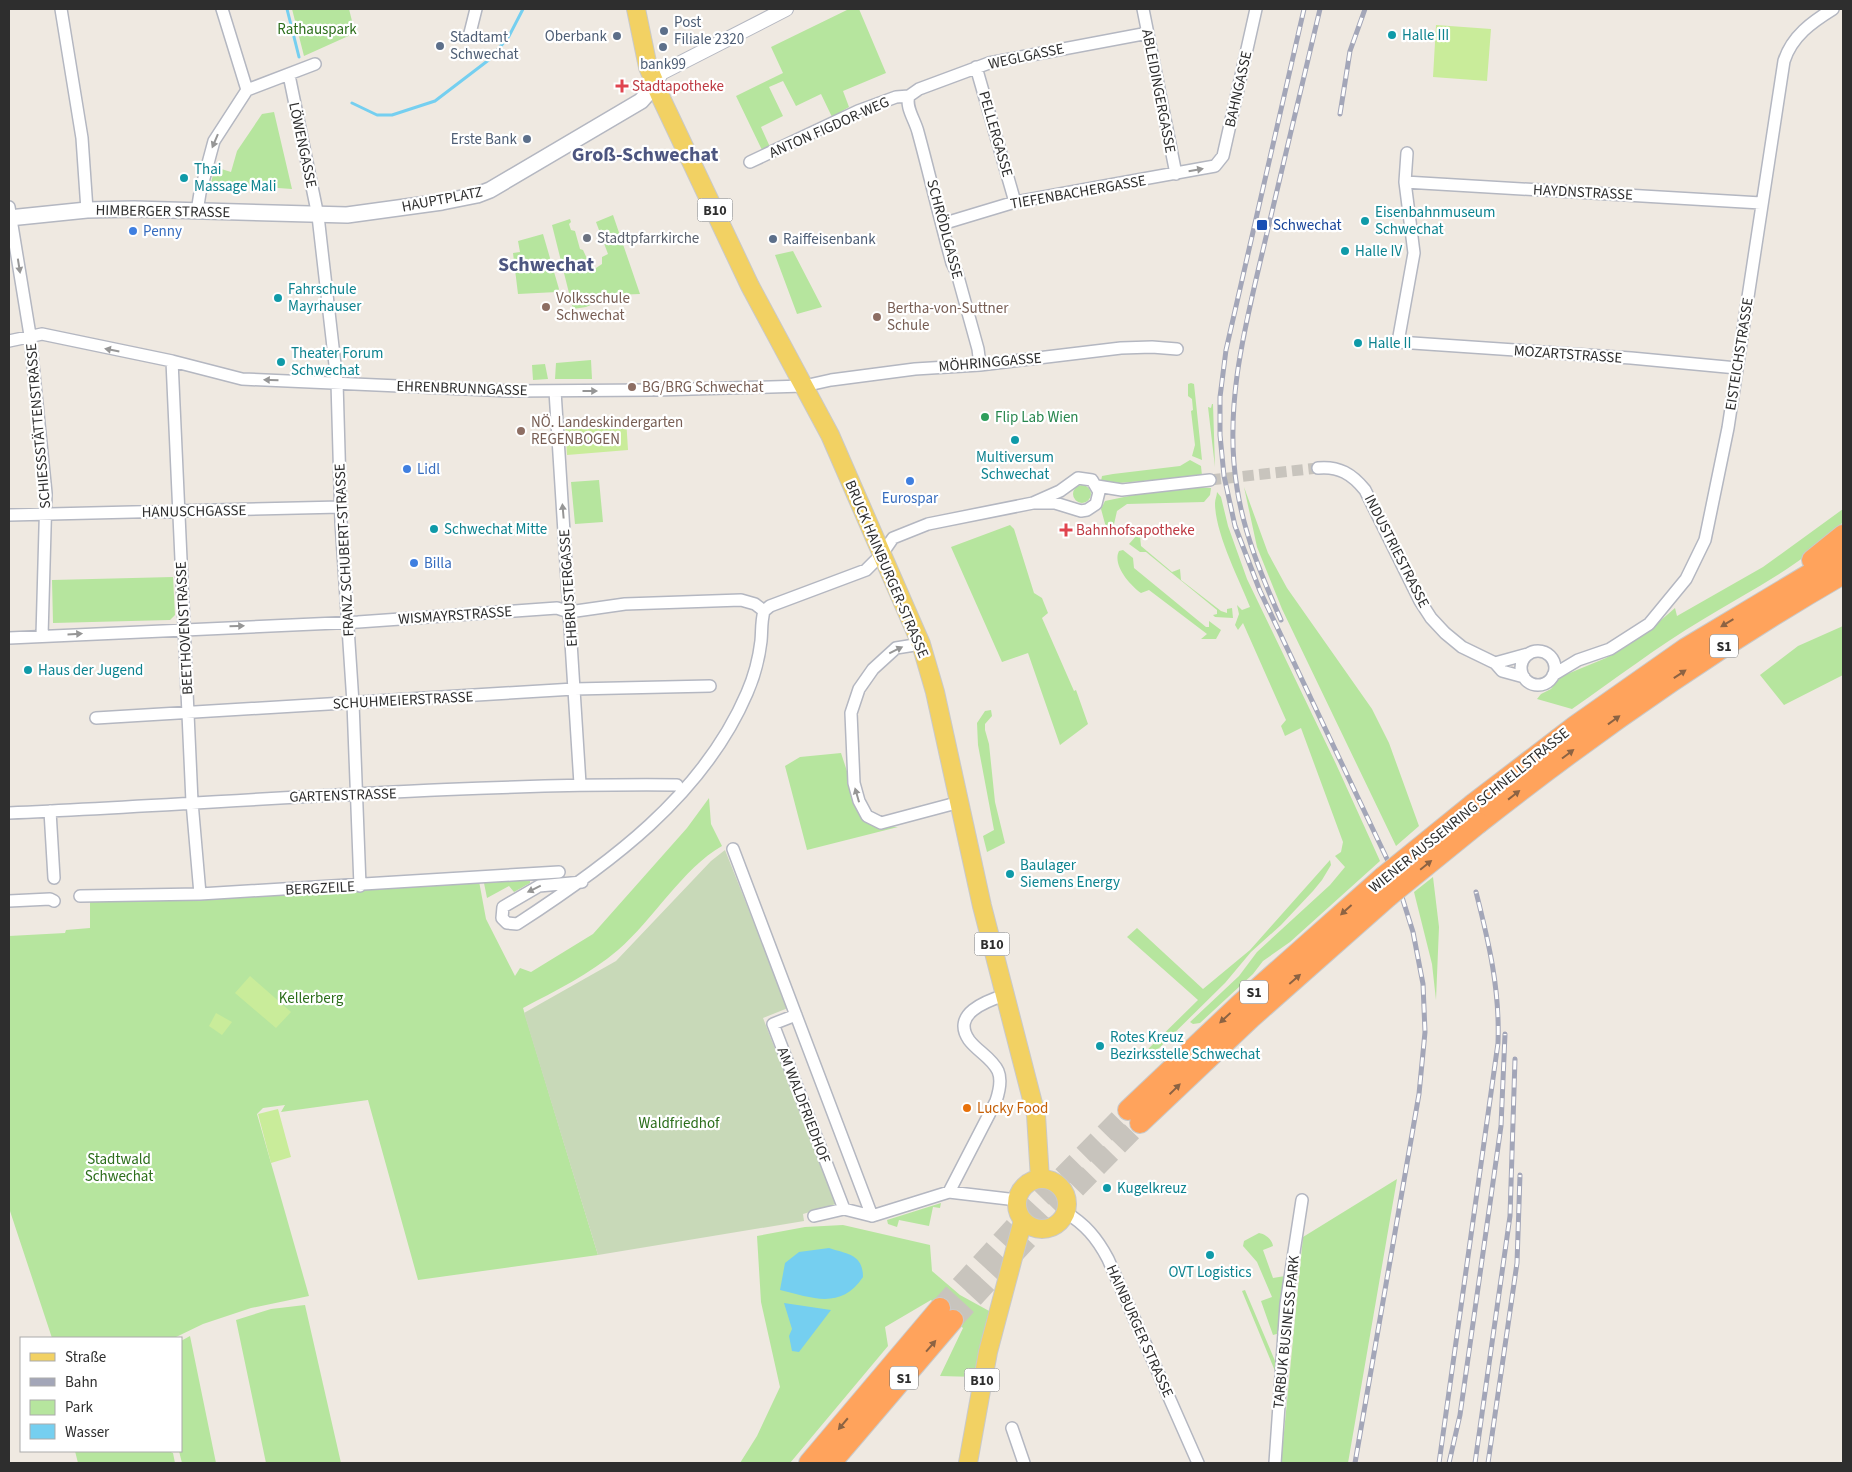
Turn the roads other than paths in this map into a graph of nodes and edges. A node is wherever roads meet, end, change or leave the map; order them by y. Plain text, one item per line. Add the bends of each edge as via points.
1 (61, 9) edge
2 (222, 9) edge
3 (476, 9) edge
4 (636, 9) edge
5 (786, 9) edge
6 (1144, 9) edge
7 (1256, 9) edge
8 (1833, 9) edge
9 (470, 33) dead end
10 (1148, 33) junction
11 (315, 64) dead end
12 (976, 67) junction
13 (289, 75) junction
14 (655, 85) junction
15 (247, 90) junction
16 (909, 96) junction
17 (1407, 153) dead end
18 (750, 162) dead end
19 (1216, 166) joint
20 (1176, 174) junction
21 (1405, 182) junction
22 (1015, 202) junction
23 (1761, 203) junction
24 (87, 210) junction
25 (197, 211) junction
26 (10, 215) edge
27 (318, 216) junction
28 (942, 224) junction
29 (30, 335) junction
30 (9, 341) edge
31 (1177, 349) dead end
32 (172, 361) junction
33 (980, 365) junction
34 (1737, 368) junction
35 (337, 382) junction
36 (804, 386) junction
37 (555, 391) junction
38 (1318, 468) tunnel mouth
39 (1210, 480) tunnel mouth
40 (1069, 484) junction
41 (1097, 486) junction
42 (1122, 490) junction
43 (1099, 498) junction
44 (1033, 503) junction
45 (1071, 506) junction
46 (341, 507) junction
47 (178, 512) junction
48 (46, 514) junction
49 (9, 515) edge
50 (1843, 535) edge
51 (882, 554) junction
52 (1843, 554) edge
53 (1843, 574) edge
54 (1843, 585) edge
55 (1809, 594) junction
56 (1769, 597) junction
57 (764, 611) junction
58 (569, 612) junction
59 (348, 622) junction
60 (183, 628) junction
61 (42, 636) junction
62 (9, 638) edge
63 (921, 644) junction
64 (1528, 654) junction
65 (1551, 658) junction
66 (1578, 660) junction
67 (1495, 663) junction
68 (1553, 675) junction
69 (1524, 677) junction
70 (710, 686) dead end
71 (574, 689) junction
72 (353, 703) junction
73 (188, 711) junction
74 (96, 718) dead end
75 (580, 784) junction
76 (677, 785) dead end
77 (357, 795) junction
78 (192, 802) junction
79 (960, 802) junction
80 (50, 811) junction
81 (9, 813) edge
82 (1476, 813) junction
83 (733, 849) dead end
84 (559, 872) dead end
85 (54, 878) dead end
86 (582, 882) junction
87 (360, 886) junction
88 (200, 894) junction
89 (80, 896) dead end
90 (9, 901) edge
91 (54, 901) dead end
92 (1005, 995) junction
93 (796, 1015) junction
94 (1134, 1117) tunnel mouth
95 (1040, 1179) junction
96 (949, 1192) junction
97 (1018, 1200) junction
98 (1302, 1200) dead end
99 (844, 1209) junction
100 (1065, 1212) junction
101 (814, 1216) dead end
102 (872, 1216) junction
103 (1023, 1220) junction
104 (1039, 1228) junction
105 (1006, 1288) junction
106 (1012, 1428) dead end
107 (809, 1463) edge
108 (831, 1463) edge
109 (968, 1463) edge
110 (1024, 1463) edge
111 (1198, 1463) edge
112 (1275, 1463) edge

1 - 24 street via 82,138
2 - 15 street
3 - 9 street
4 - 14 main road, B10
5 - 14 street via 661,73
6 - 10 street, ABLEIDINGERGASSE
7 - 19 street, BAHNGASSE via 1223,156
8 - 23 street, EISTEICHSTRASSE via 1801,32 1786,54
10 - 12 street, WEGLGASSE
10 - 20 street, ABLEIDINGERGASSE
11 - 13 street
12 - 16 street, WEGLGASSE
12 - 22 street, PELLERGASSE
13 - 15 street
13 - 27 street, LÖWENGASSE
14 - 27 main road, HAUPTPLATZ via 641,101 490,190 442,202
14 - 36 main road, BRUCK HAINBURGER-STRASSE / B10 via 750,286
15 -> 25 street via 214,141
16 - 18 street, ANTON FIGDOR-WEG via 896,97 858,111
16 - 28 street, SCHRÖDLGASSE via 908,106
17 - 21 street
20 -> 19 street, TIEFENBACHERGASSE
20 - 22 street, TIEFENBACHERGASSE
21 - 23 street, HAYDNSTRASSE
21 - 34 street, MOZARTSTRASSE via 1414,252 1398,342
22 - 28 street, TIEFENBACHERGASSE
23 - 34 street, EISTEICHSTRASSE
24 - 25 main road, HIMBERGER STRASSE
24 - 26 main road, HIMBERGER STRASSE
25 - 27 main road, HIMBERGER STRASSE
26 -> 29 street, SCHIESSSTÄTTENSTRASSE
27 - 35 street, FRANZ SCHUBERT-STRASSE
28 - 33 street, SCHRÖDLGASSE
29 - 30 street, EHRENBRUNNGASSE
32 -> 29 street, EHRENBRUNNGASSE via 42,334
29 - 48 street, SCHIESSSTÄTTENSTRASSE
31 - 33 street, MÖHRINGGASSE via 1121,348
35 -> 32 street, EHRENBRUNNGASSE via 242,379
32 - 47 street, BEETHOVENSTRASSE
33 - 36 street, MÖHRINGGASSE via 831,380
34 - 66 street, EISTEICHSTRASSE via 1711,520 1692,568 1673,597 1648,624 1610,649
35 - 37 street, EHRENBRUNNGASSE
35 - 46 street, FRANZ SCHUBERT-STRASSE
37 -> 36 street, EHRENBRUNNGASSE
36 - 51 main road, BRUCK HAINBURGER-STRASSE / B10 via 830,435
58 -> 37 street, EHBRUSTERGASSE
38 - 67 street, INDUSTRIESTRASSE via 1336,468 1355,477 1365,490 1431,618 1462,647
39 - 42 street
40 - 41 street via 1085,478
40 - 44 street
40 - 45 street via 1066,496
41 - 42 street
41 - 43 street
42 - 43 street
43 - 45 street via 1088,510 1081,511
44 - 45 street
44 - 51 street via 928,524 893,538
46 - 47 street, HANUSCHGASSE
46 - 59 street, FRANZ SCHUBERT-STRASSE
47 - 48 street, HANUSCHGASSE
47 - 60 street, BEETHOVENSTRASSE
48 - 49 street, HANUSCHGASSE
48 - 61 street, SCHIESSSTÄTTENSTRASSE
50 - 56 highway via 1785,578
51 - 57 street via 866,570
51 - 63 main road, BRUCK HAINBURGER-STRASSE / B10
52 - 56 highway, WIENER AUSSENRING SCHNELLSTRASSE / S1
53 - 55 highway, WIENER AUSSENRING SCHNELLSTRASSE / S1
54 - 55 highway via 1825,594
82 -> 55 highway, WIENER AUSSENRING SCHNELLSTRASSE / S1 via 1549,768 1695,663
56 -> 82 highway, WIENER AUSSENRING SCHNELLSTRASSE / S1 via 1686,648 1529,760
57 - 58 street, WISMAYRSTRASSE via 755,604 740,600 625,604
57 - 86 street via 748,692 718,749 655,819
58 - 59 street, WISMAYRSTRASSE via 557,608
58 - 71 street, EHBRUSTERGASSE
60 -> 59 street, WISMAYRSTRASSE
59 - 72 street, FRANZ SCHUBERT-STRASSE
61 -> 60 street, WISMAYRSTRASSE
60 - 73 street, BEETHOVENSTRASSE
61 - 62 street, WISMAYRSTRASSE
63 - 79 main road, BRUCK HAINBURGER-STRASSE / B10
79 -> 63 street via 881,823 867,816 854,783 851,713 860,688 878,664 896,648
64 - 65 street via 1538,652
64 - 67 street
64 - 69 street via 1521,667
65 - 66 street, EISTEICHSTRASSE
65 - 68 street
66 - 68 street, EISTEICHSTRASSE
67 - 69 street, INDUSTRIESTRASSE via 1502,670
68 - 69 street via 1540,685 1532,684
70 - 71 street, SCHUHMEIERSTRASSE
71 - 72 street, SCHUHMEIERSTRASSE
71 - 75 street, EHBRUSTERGASSE
72 - 73 street, SCHUHMEIERSTRASSE
72 - 77 street, FRANZ SCHUBERT-STRASSE
73 - 74 street, SCHUHMEIERSTRASSE
73 - 78 street, BEETHOVENSTRASSE
75 - 76 street, GARTENSTRASSE
75 - 77 street, GARTENSTRASSE
77 - 78 street, GARTENSTRASSE
77 - 87 street, FRANZ SCHUBERT-STRASSE
78 - 80 street, GARTENSTRASSE
78 - 88 street, BEETHOVENSTRASSE
79 - 92 main road, BRUCK HAINBURGER-STRASSE / B10
80 - 81 street, GARTENSTRASSE
80 - 85 street
82 - 94 highway, WIENER AUSSENRING SCHNELLSTRASSE / S1, bridge via 1386,887 1251,1018
83 - 93 street, AM WALDFRIEDHOF
84 - 87 street, BERGZEILE
86 -> 86 street via 539,886 503,906 502,918 507,923 517,924
87 - 88 street, BERGZEILE
88 - 89 street, BERGZEILE
90 - 91 street
92 - 95 main road, BRUCK HAINBURGER-STRASSE / B10 via 1036,1115
92 - 96 street via 987,1000 965,1020 969,1040 998,1070 1000,1087 996,1101
93 - 99 street, AM WALDFRIEDHOF via 772,1024
93 - 102 street, AM WALDFRIEDHOF
95 - 97 main road via 1025,1185
95 - 100 main road via 1058,1185 1067,1202
96 - 97 street
96 - 102 street
97 - 103 main road, B10 via 1018,1211
98 - 112 street, TARBUK BUSINESS PARK via 1286,1304
99 - 101 street
99 - 102 street
100 - 104 main road via 1052,1226
100 - 111 street, HAINBURGER STRASSE via 1097,1237
103 - 104 main road
103 - 105 main road, B10
104 - 105 main road, B10
105 - 109 main road, B10 via 988,1352
106 - 110 street
108 -> 107 highway, S1 via 947,1314

